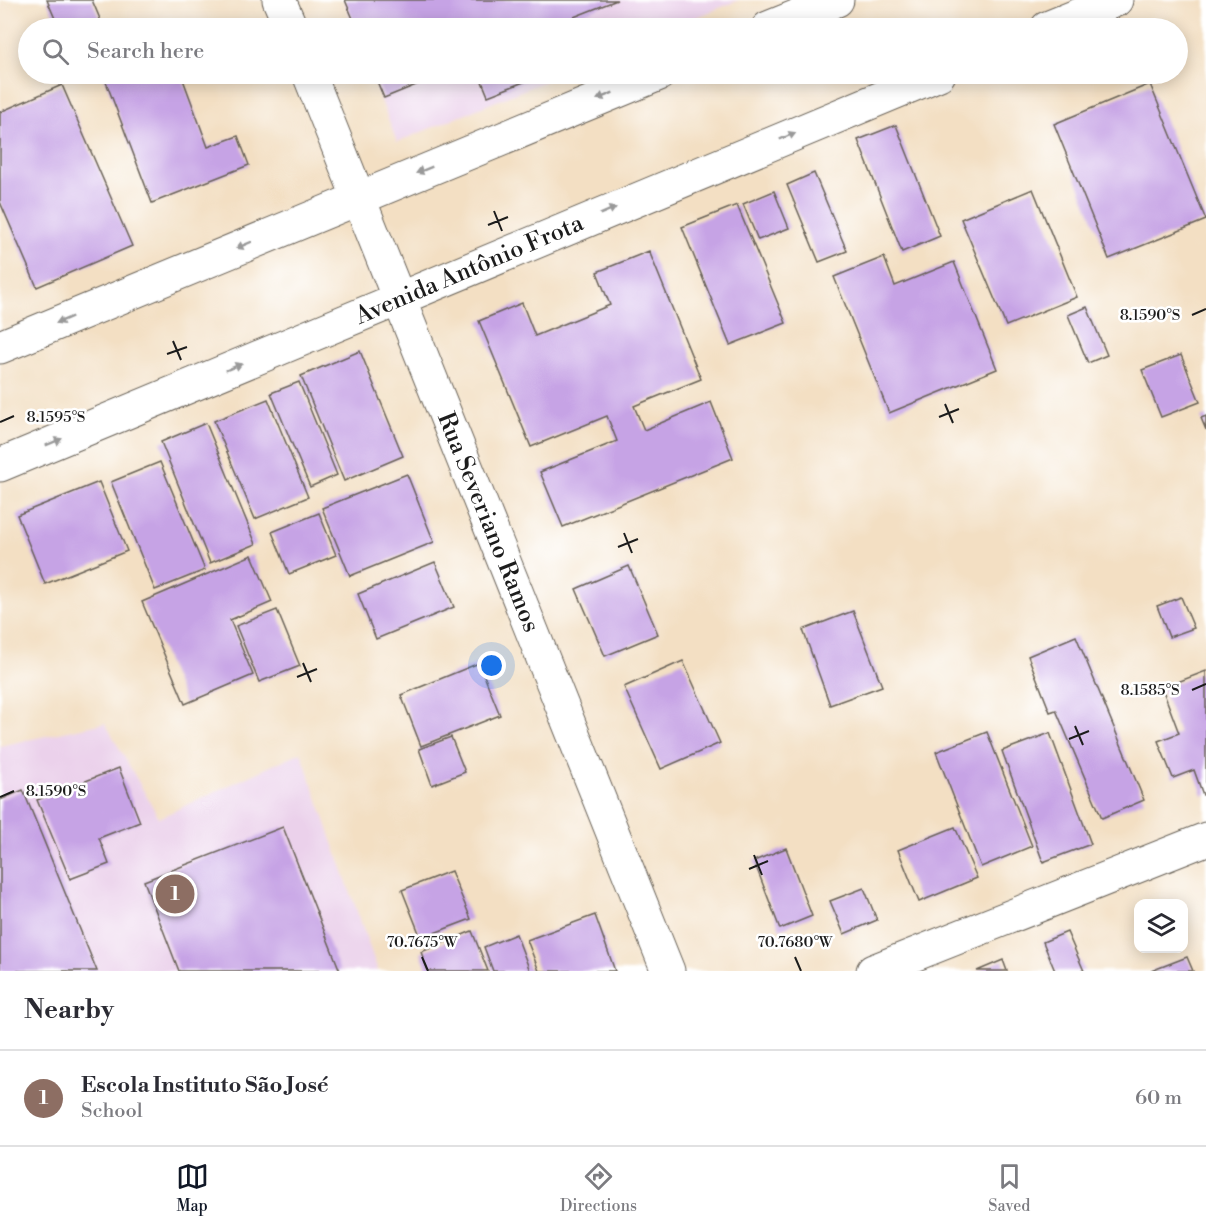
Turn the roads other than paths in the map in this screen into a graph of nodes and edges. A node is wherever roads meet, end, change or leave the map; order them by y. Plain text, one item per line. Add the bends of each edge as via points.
1 (279, 0) edge
2 (837, 0) edge
3 (1116, 0) edge
4 (287, 18) edge
5 (793, 18) edge
6 (1072, 18) edge
7 (313, 84) edge
8 (635, 84) edge
9 (915, 84) edge
10 (358, 197) junction
11 (399, 298) junction
12 (0, 347) edge
13 (0, 465) edge
14 (1206, 839) edge
15 (668, 971) edge
16 (873, 971) edge

1 - 4 main road
2 - 5 main road
3 - 6 main road
7 - 10 main road, Rua Severiano Ramos
8 -> 10 main road
11 -> 9 main road, Avenida Antônio Frota
10 - 11 main road, Rua Severiano Ramos
10 -> 12 main road
13 -> 11 main road, Avenida Antônio Frota
11 - 15 main road, Rua Severiano Ramos
14 - 16 main road

